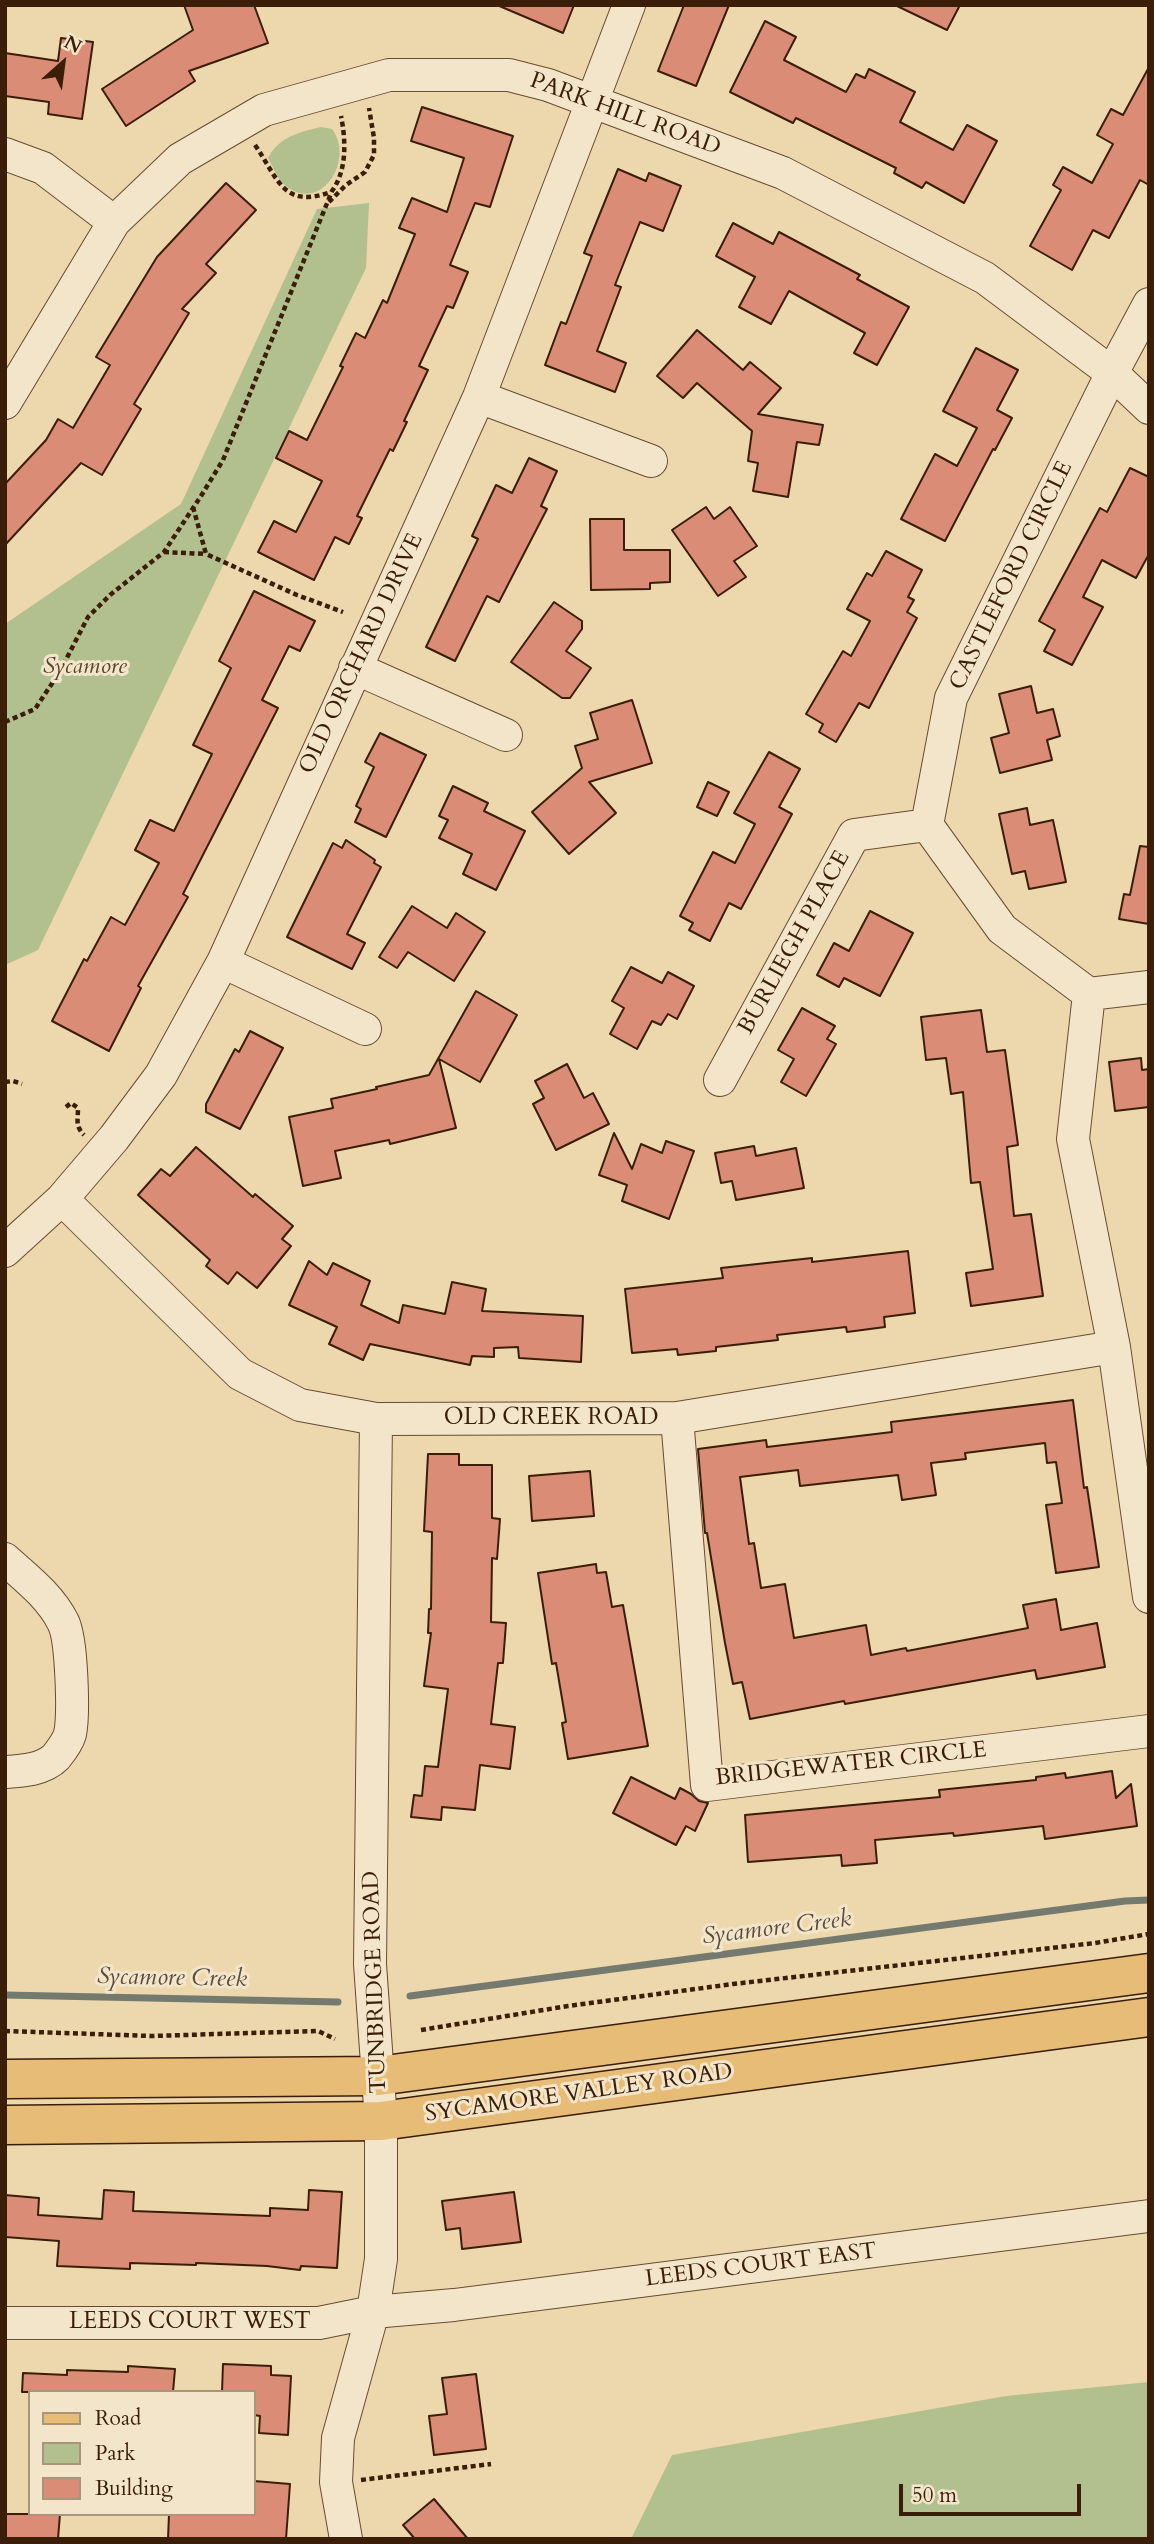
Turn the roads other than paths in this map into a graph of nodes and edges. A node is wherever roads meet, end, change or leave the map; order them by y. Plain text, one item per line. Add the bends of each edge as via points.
1 (629, 5) edge
2 (592, 100) junction
3 (5, 154) edge
4 (114, 222) junction
5 (1149, 304) edge
6 (1112, 373) junction
7 (479, 397) junction
8 (5, 403) edge
9 (1149, 408) edge
10 (651, 461) dead end
11 (355, 668) junction
12 (506, 735) dead end
13 (927, 825) junction
14 (223, 962) junction
15 (1149, 987) edge
16 (1089, 994) junction
17 (365, 1029) dead end
18 (720, 1080) dead end
19 (62, 1199) junction
20 (5, 1251) edge
21 (1114, 1347) junction
22 (677, 1418) junction
23 (376, 1419) junction
24 (5, 1559) edge
25 (1149, 1597) edge
26 (1149, 1731) edge
27 (5, 1772) edge
28 (1149, 1973) edge
29 (1149, 2017) edge
30 (378, 2076) junction
31 (5, 2079) edge
32 (381, 2121) junction
33 (5, 2125) edge
34 (1149, 2217) edge
35 (373, 2312) junction
36 (5, 2323) edge
37 (346, 2539) edge

1 - 2 street, OLD ORCHARD DRIVE
2 - 4 street, PARK HILL ROAD via 509,75 389,75 264,110 180,159
2 - 6 street, PARK HILL ROAD via 783,173 985,278
2 - 7 street, OLD ORCHARD DRIVE
3 - 4 street via 43,168
4 - 8 street, PARK HILL ROAD
5 - 6 street, CASTLEFORD CIRCLE
6 - 9 street, PARK HILL ROAD
6 - 13 street, CASTLEFORD CIRCLE via 951,698
7 - 10 street
7 - 11 street, OLD ORCHARD DRIVE
11 - 12 street
11 - 14 street, OLD ORCHARD DRIVE
13 - 16 street via 1002,929
13 - 18 street, BURLIEGH PLACE via 853,835
14 - 17 street
14 - 19 street, OLD ORCHARD DRIVE via 160,1075
15 - 16 street
16 - 21 street via 1073,1139
19 - 20 street, OLD ORCHARD DRIVE
19 - 23 street, OLD CREEK ROAD via 240,1374 300,1405
21 - 22 street, OLD CREEK ROAD
21 - 25 street
22 - 23 street, OLD CREEK ROAD
22 - 26 street, BRIDGEWATER CIRCLE via 707,1786
23 - 30 street, TUNBRIDGE ROAD via 370,1965
24 - 27 street via 52,1604 65,1625 70,1647 70,1736 55,1759 32,1770
28 - 30 main road, SYCAMORE VALLEY ROAD
29 - 32 main road, SYCAMORE VALLEY ROAD
30 - 31 main road, SYCAMORE VALLEY ROAD
30 - 32 street, TUNBRIDGE ROAD
32 - 33 main road, SYCAMORE VALLEY ROAD
32 - 35 street, TUNBRIDGE ROAD via 381,2259
34 - 35 street, LEEDS COURT EAST
35 - 36 street, LEEDS COURT WEST via 319,2323
35 - 37 street, TUNBRIDGE ROAD via 338,2438 336,2482

